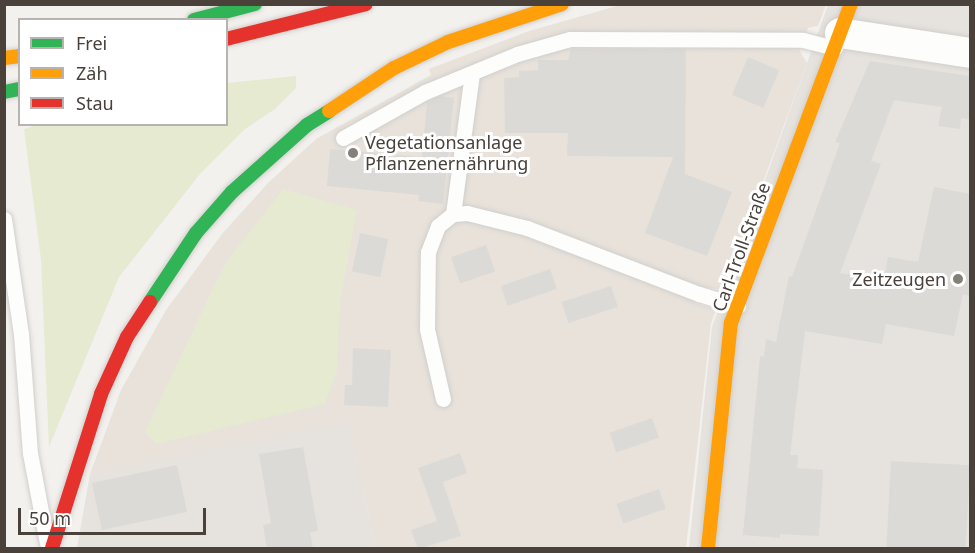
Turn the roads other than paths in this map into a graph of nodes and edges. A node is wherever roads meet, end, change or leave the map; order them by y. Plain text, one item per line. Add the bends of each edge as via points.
1 (255, 4) edge
2 (366, 4) edge
3 (562, 4) edge
4 (851, 4) edge
5 (202, 18) edge
6 (228, 38) edge
7 (837, 40) junction
8 (970, 53) edge
9 (472, 73) junction
10 (343, 138) dead end
11 (453, 214) junction
12 (4, 219) edge
13 (738, 306) junction
14 (443, 399) dead end
15 (50, 549) edge
16 (708, 549) edge

1 - 5 main road
2 - 6 main road
3 - 15 main road via 448,42 394,69 307,125 232,192 196,233 127,337 101,394
4 - 7 main road, Carl-Troll-Straße
7 - 8 street
7 - 9 lane via 570,39 517,54
7 - 13 main road, Carl-Troll-Straße
9 - 10 lane via 425,92
9 - 11 lane
11 - 13 lane via 467,213 527,228
11 - 14 lane via 438,226 428,252 427,329
12 - 15 lane via 21,334 30,453
13 - 16 main road, Carl-Troll-Straße via 731,324

